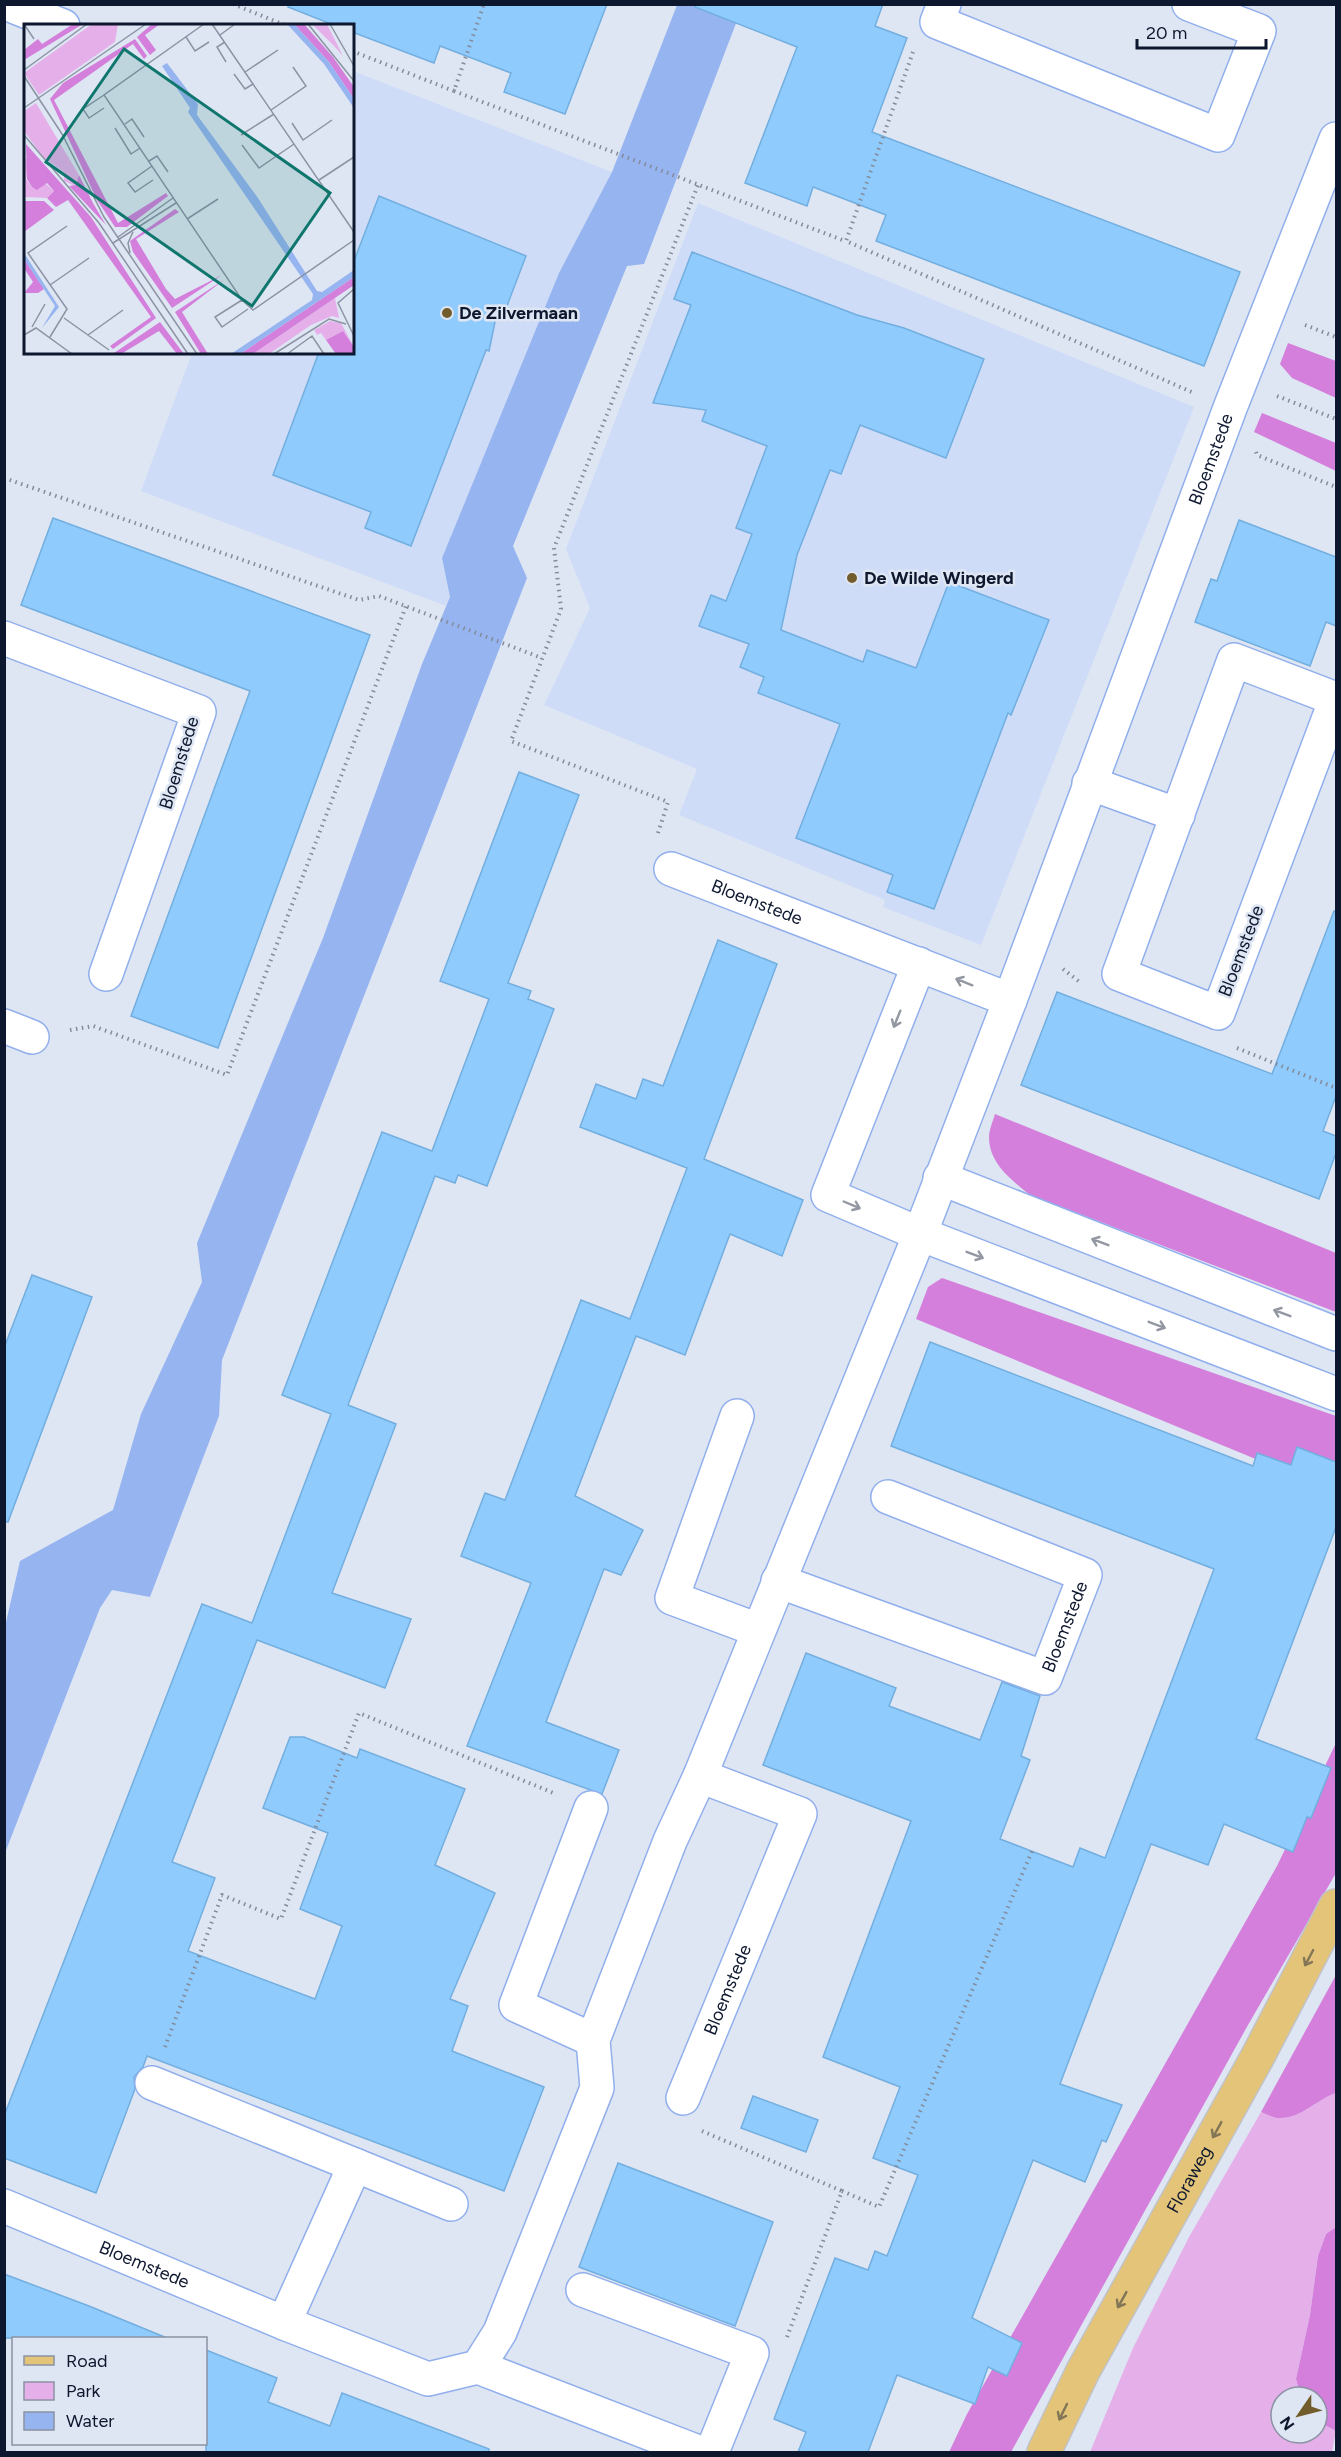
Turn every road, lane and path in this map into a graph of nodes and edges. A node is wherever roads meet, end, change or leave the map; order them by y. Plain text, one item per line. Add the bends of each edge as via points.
1 (233, 4) edge
2 (484, 4) edge
3 (944, 4) edge
4 (1189, 4) edge
5 (12, 15) edge
6 (54, 24) edge
7 (282, 24) edge
8 (914, 50) dead end
9 (354, 52) edge
10 (454, 91) junction
11 (1336, 139) edge
12 (698, 185) junction
13 (846, 241) junction
14 (1235, 395) junction
15 (1336, 419) edge
16 (4, 478) edge
17 (1336, 487) edge
18 (406, 606) junction
19 (4, 638) edge
20 (543, 658) junction
21 (1336, 699) edge
22 (1089, 783) junction
23 (1178, 815) junction
24 (671, 869) joint
25 (919, 964) junction
26 (106, 974) dead end
27 (1010, 1000) junction
28 (18, 1032) edge
29 (940, 1178) junction
30 (920, 1234) junction
31 (1336, 1334) edge
32 (1336, 1394) edge
33 (737, 1416) dead end
34 (888, 1497) dead end
35 (778, 1581) junction
36 (758, 1630) junction
37 (700, 1776) junction
38 (591, 1808) joint
39 (1034, 1849) dead end
40 (1336, 1906) edge
41 (593, 2040) junction
42 (152, 2083) joint
43 (683, 2098) dead end
44 (697, 2129) dead end
45 (355, 2165) junction
46 (842, 2191) junction
47 (451, 2204) dead end
48 (4, 2206) edge
49 (583, 2290) dead end
50 (284, 2322) junction
51 (784, 2344) dead end
52 (478, 2367) junction
53 (698, 2452) edge
54 (712, 2452) edge
55 (1044, 2452) edge

1 - 7 path
2 - 10 path
3 - 4 street via 937,22 1218,135 1259,32
5 - 6 street
8 - 13 path
9 - 10 path
10 - 12 path
11 - 14 street, Bloemstede
12 - 13 path
12 - 20 path via 554,548 561,609
13 - 14 path
14 - 15 path
14 - 17 path via 1245,413 1257,455
14 - 22 street, Bloemstede
16 - 18 path via 359,600 379,596
18 - 20 path
18 - 28 path via 227,1075 93,1026
19 - 26 street, Bloemstede via 199,712
20 - 24 path via 511,741 668,802 653,848
21 - 23 street, Bloemstede via 1234,660
21 - 23 street, Bloemstede via 1218,1012 1119,974
22 - 23 street
22 - 27 street, Bloemstede
24 - 25 street, Bloemstede
27 -> 25 street, Bloemstede
25 -> 30 street via 828,1195
27 - 29 street, Bloemstede
29 - 30 street, Bloemstede
31 -> 29 street
30 -> 32 street
30 - 35 street, Bloemstede
33 - 36 street via 672,1598
34 - 35 street, Bloemstede via 1085,1575 1045,1678
35 - 36 street, Bloemstede
36 - 37 street, Bloemstede
37 - 41 street, Bloemstede via 670,1841
37 - 43 street, Bloemstede via 800,1814
38 - 41 street via 516,2005
38 - 42 path via 359,1713 281,1919 222,1895
39 - 46 path via 879,2206
40 -> 55 main road, Floraweg via 1083,2371
41 - 52 street, Bloemstede via 597,2088 500,2332
42 - 45 street
44 - 46 path
45 - 47 street
45 - 50 street
46 - 51 path
48 - 50 street, Bloemstede
49 - 54 street via 752,2353
50 - 52 street, Bloemstede via 428,2379
52 - 53 street

